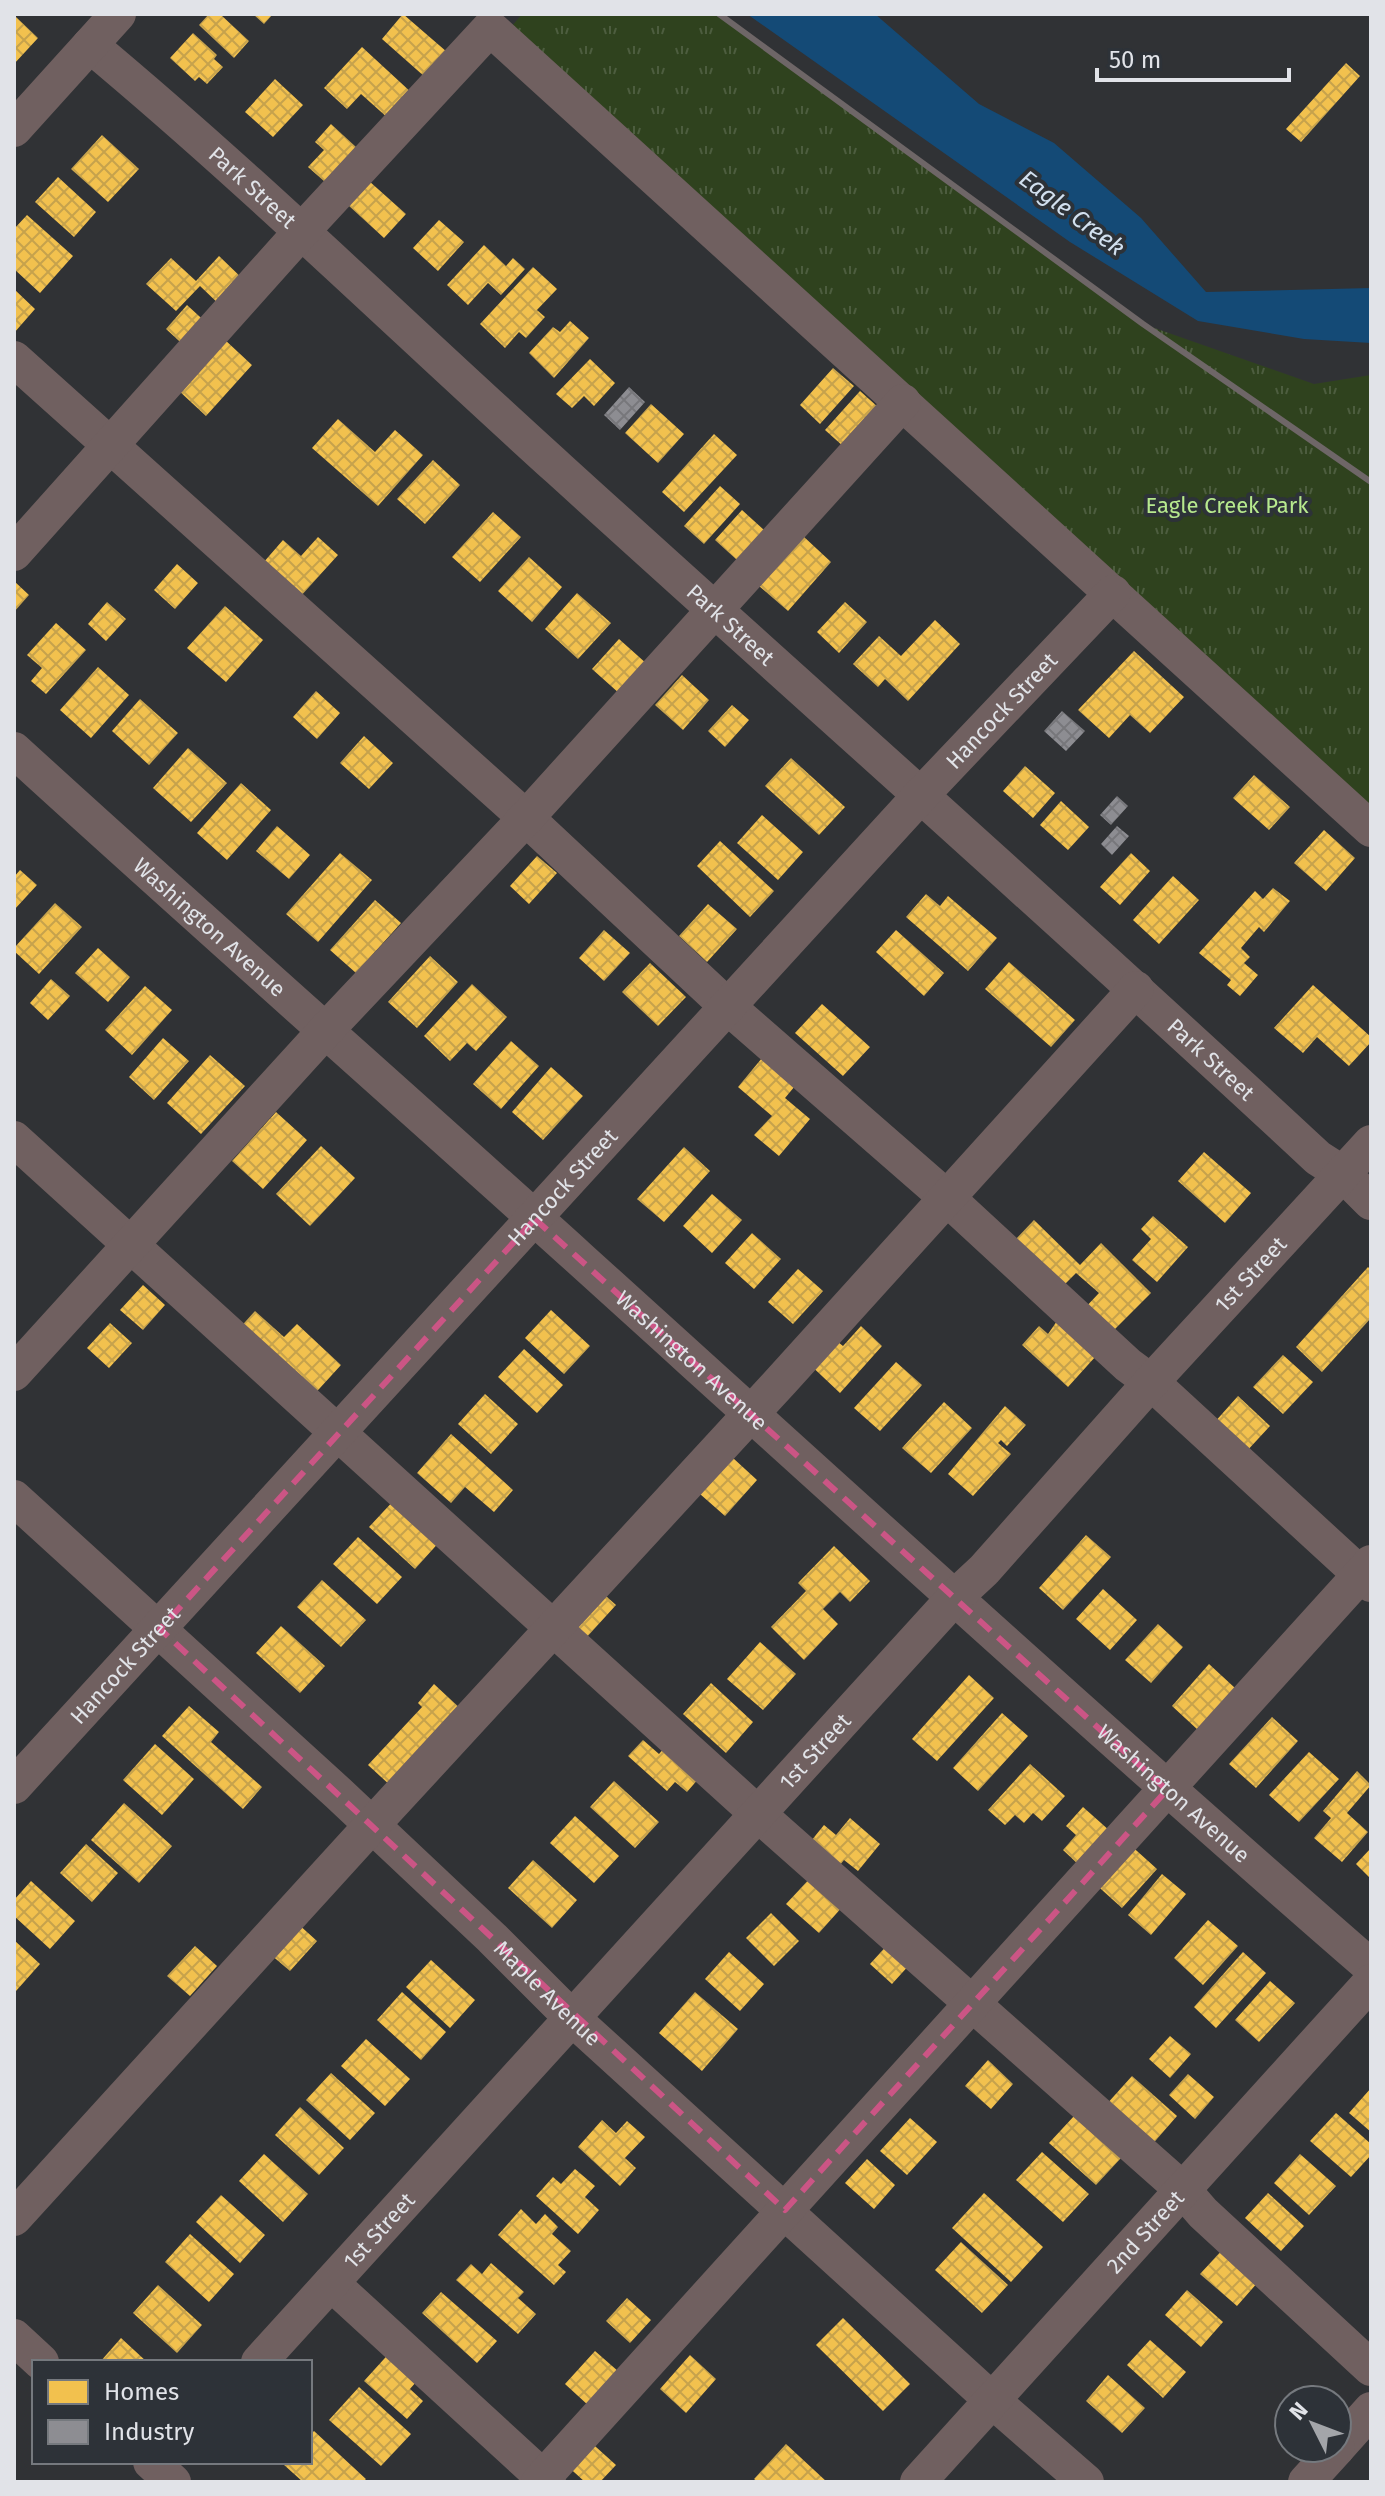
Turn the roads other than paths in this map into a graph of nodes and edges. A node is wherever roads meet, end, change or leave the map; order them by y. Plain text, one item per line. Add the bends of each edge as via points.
1 (118, 14) edge
2 (90, 45) junction
3 (14, 129) edge
4 (301, 232) junction
5 (14, 359) edge
6 (903, 402) junction
7 (109, 447) junction
8 (14, 553) edge
9 (1113, 593) junction
10 (715, 609) junction
11 (14, 750) edge
12 (921, 795) junction
13 (526, 818) junction
14 (1371, 829) edge
15 (1136, 989) junction
16 (728, 1007) junction
17 (325, 1031) junction
18 (14, 1139) edge
19 (1371, 1143) edge
20 (1343, 1174) junction
21 (947, 1198) junction
22 (1371, 1202) edge
23 (535, 1219) junction
24 (131, 1244) junction
25 (14, 1373) edge
26 (1151, 1382) junction
27 (751, 1414) junction
28 (339, 1432) junction
29 (14, 1498) edge
30 (1368, 1574) edge
31 (955, 1597) junction
32 (160, 1629) junction
33 (553, 1629) junction
34 (14, 1786) edge
35 (1167, 1790) junction
36 (758, 1814) junction
37 (372, 1825) junction
38 (1371, 1967) edge
39 (1371, 1982) edge
40 (971, 2005) junction
41 (572, 2018) junction
42 (1183, 2190) junction
43 (785, 2210) junction
44 (14, 2218) edge
45 (331, 2283) junction
46 (14, 2337) edge
47 (39, 2360) edge
48 (261, 2360) edge
49 (1371, 2368) edge
50 (993, 2401) junction
51 (1371, 2410) edge
52 (1353, 2430) edge
53 (1322, 2464) edge
54 (544, 2480) edge
55 (918, 2482) edge
56 (1086, 2482) edge
57 (1306, 2482) edge

1 - 2 street
2 - 3 street
2 - 4 street, Park Street
4 - 6 street via 490,28
4 - 7 street
4 - 10 street, Park Street
5 - 7 street
6 - 9 street
6 - 10 street
7 - 8 street
7 - 13 street
9 - 12 street, Hancock Street
9 - 14 street
10 - 12 street, Park Street
10 - 13 street
11 - 17 street, Washington Avenue
12 - 15 street, Park Street
12 - 16 street, Hancock Street
13 - 16 street
13 - 17 street
15 - 20 street, Park Street via 1318,1158
15 - 21 street
16 - 21 street
16 - 23 street, Hancock Street
17 - 23 street, Washington Avenue
17 - 24 street
18 - 24 street
19 - 20 street, 1st Street
20 - 22 street, Park Street
20 - 26 street, 1st Street
21 - 26 street
21 - 27 street
23 - 27 street, Washington Avenue
23 - 28 street, Hancock Street
24 - 25 street
24 - 28 street
26 - 30 street
26 - 31 street, 1st Street
27 - 31 street, Washington Avenue
27 - 33 street
28 - 32 street, Hancock Street
28 - 33 street
29 - 32 street, Maple Avenue
30 - 35 street
31 - 35 street, Washington Avenue
31 - 36 street, 1st Street
32 - 34 street, Hancock Street
32 - 37 street, Maple Avenue
33 - 36 street
33 - 37 street
35 - 38 street, Washington Avenue
35 - 40 street
36 - 40 street
36 - 41 street, 1st Street
37 - 41 street, Maple Avenue
37 - 44 street
39 - 42 street, 2nd Street
40 - 42 street
40 - 43 street
41 - 43 street, Maple Avenue
41 - 45 street, 1st Street
42 - 49 street
42 - 50 street, 2nd Street
43 - 50 street, Maple Avenue
43 - 54 street
45 - 48 street, 1st Street
45 - 54 street
46 - 47 street
50 - 55 street, 2nd Street
50 - 56 street, Maple Avenue
51 - 52 street
53 - 57 street

